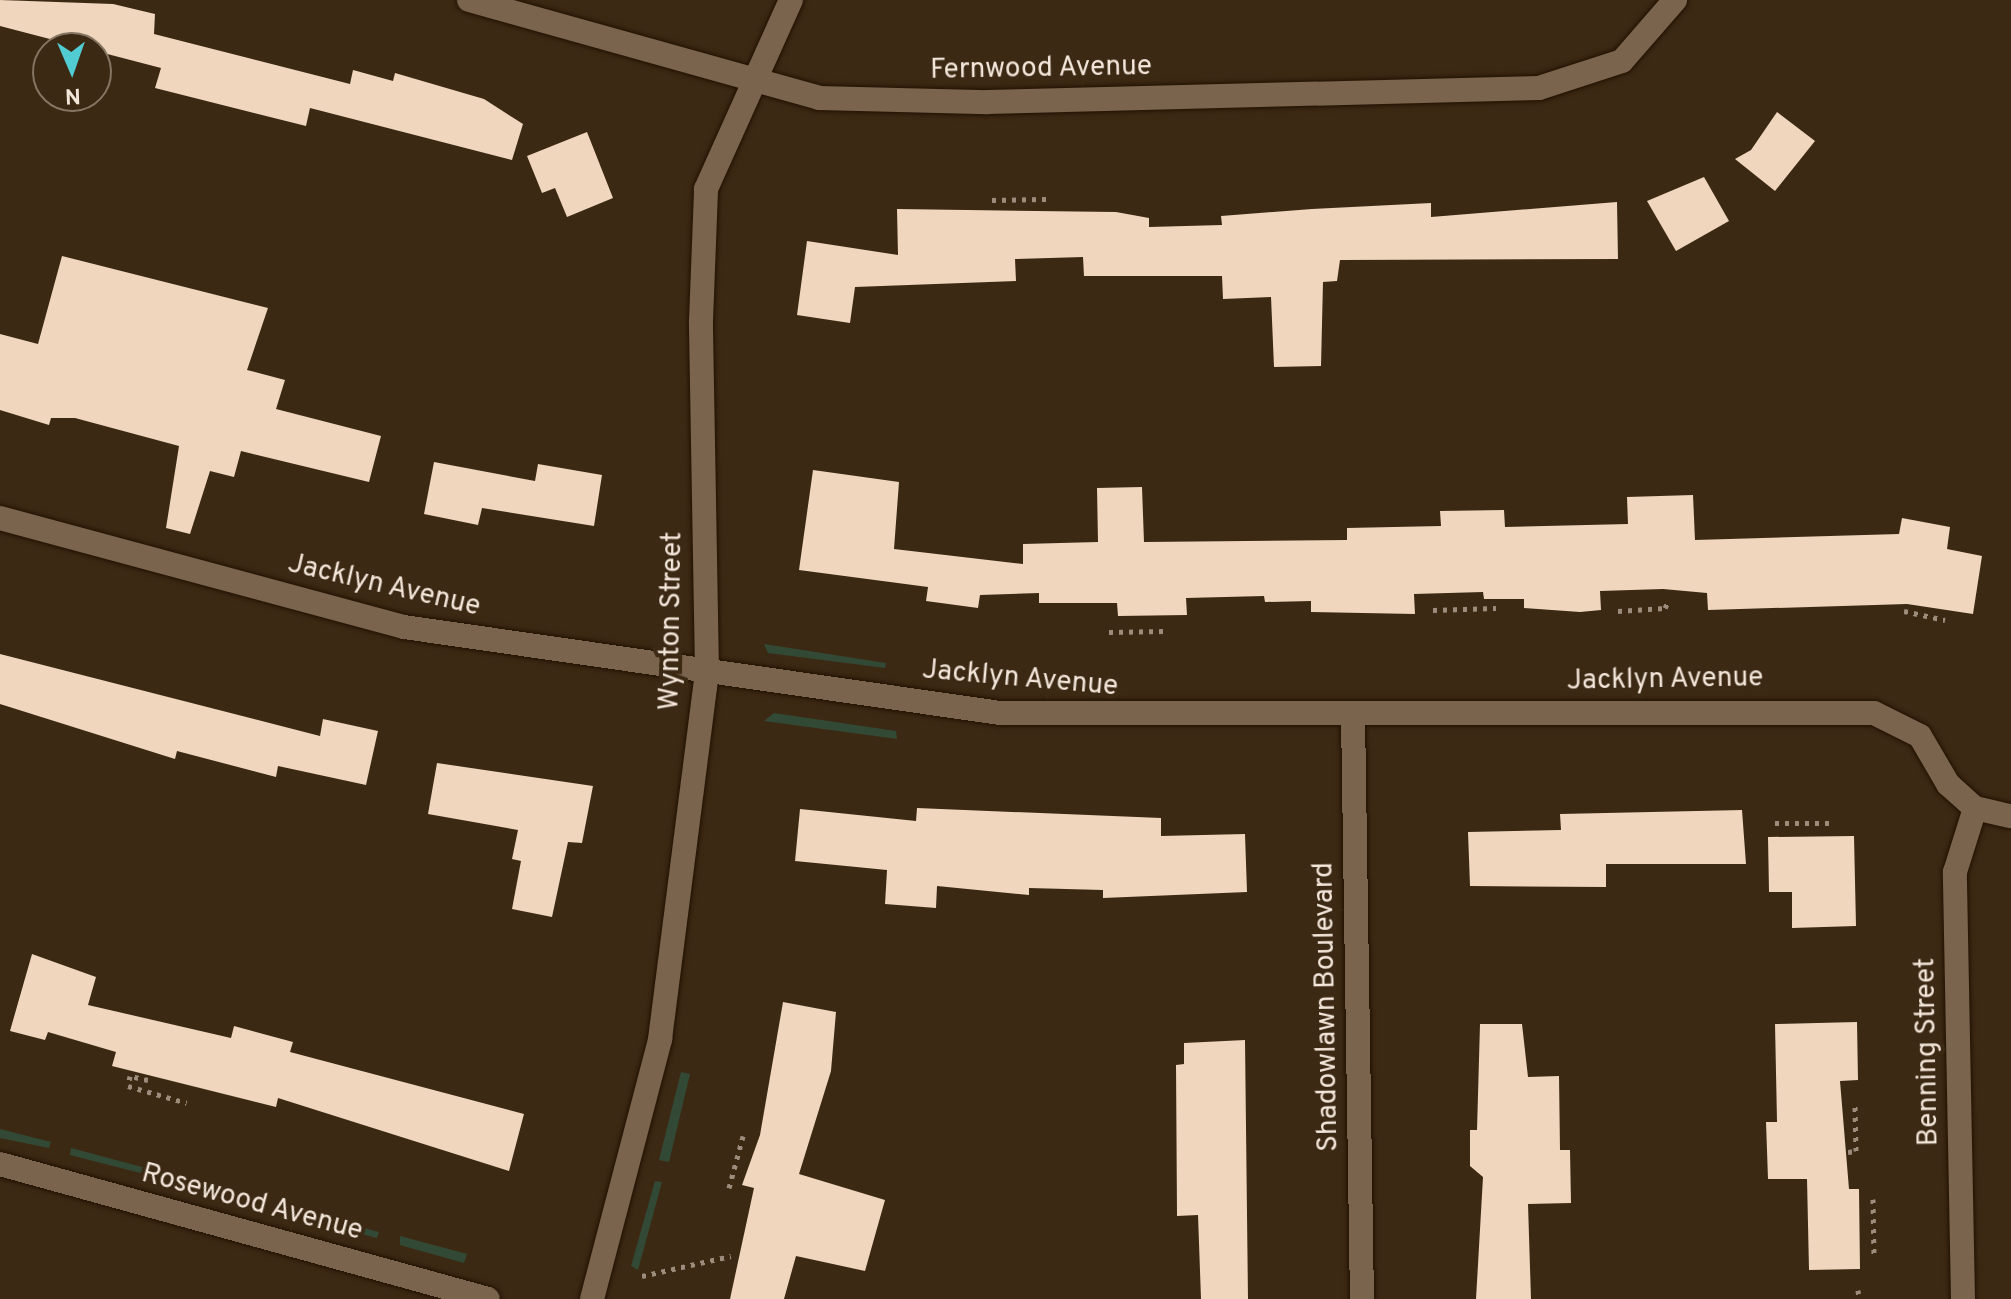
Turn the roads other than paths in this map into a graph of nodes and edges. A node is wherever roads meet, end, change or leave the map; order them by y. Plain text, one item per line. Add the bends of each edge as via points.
1 (469, 0) edge
2 (791, 0) edge
3 (1675, 0) edge
4 (758, 76) junction
5 (0, 518) edge
6 (707, 672) junction
7 (1353, 715) junction
8 (1975, 808) junction
9 (2011, 816) edge
10 (0, 1164) edge
11 (488, 1299) edge
12 (592, 1299) edge
13 (1362, 1299) edge
14 (1963, 1299) edge

1 - 4 street, Fernwood Avenue
2 - 4 street, Wynton Street
3 - 4 street, Fernwood Avenue via 1622,61 1539,88 988,102 819,98
4 - 6 street, Wynton Street via 706,189 701,321
5 - 6 street, Jacklyn Avenue via 404,627
6 - 7 street, Jacklyn Avenue via 1036,716
6 - 12 street, Wynton Street via 660,1039
7 - 8 street, Jacklyn Avenue via 1874,713 1920,736 1948,784
7 - 13 street, Shadowlawn Boulevard
8 - 9 street
8 - 14 street, Benning Street via 1955,872
10 - 11 street, Rosewood Avenue

